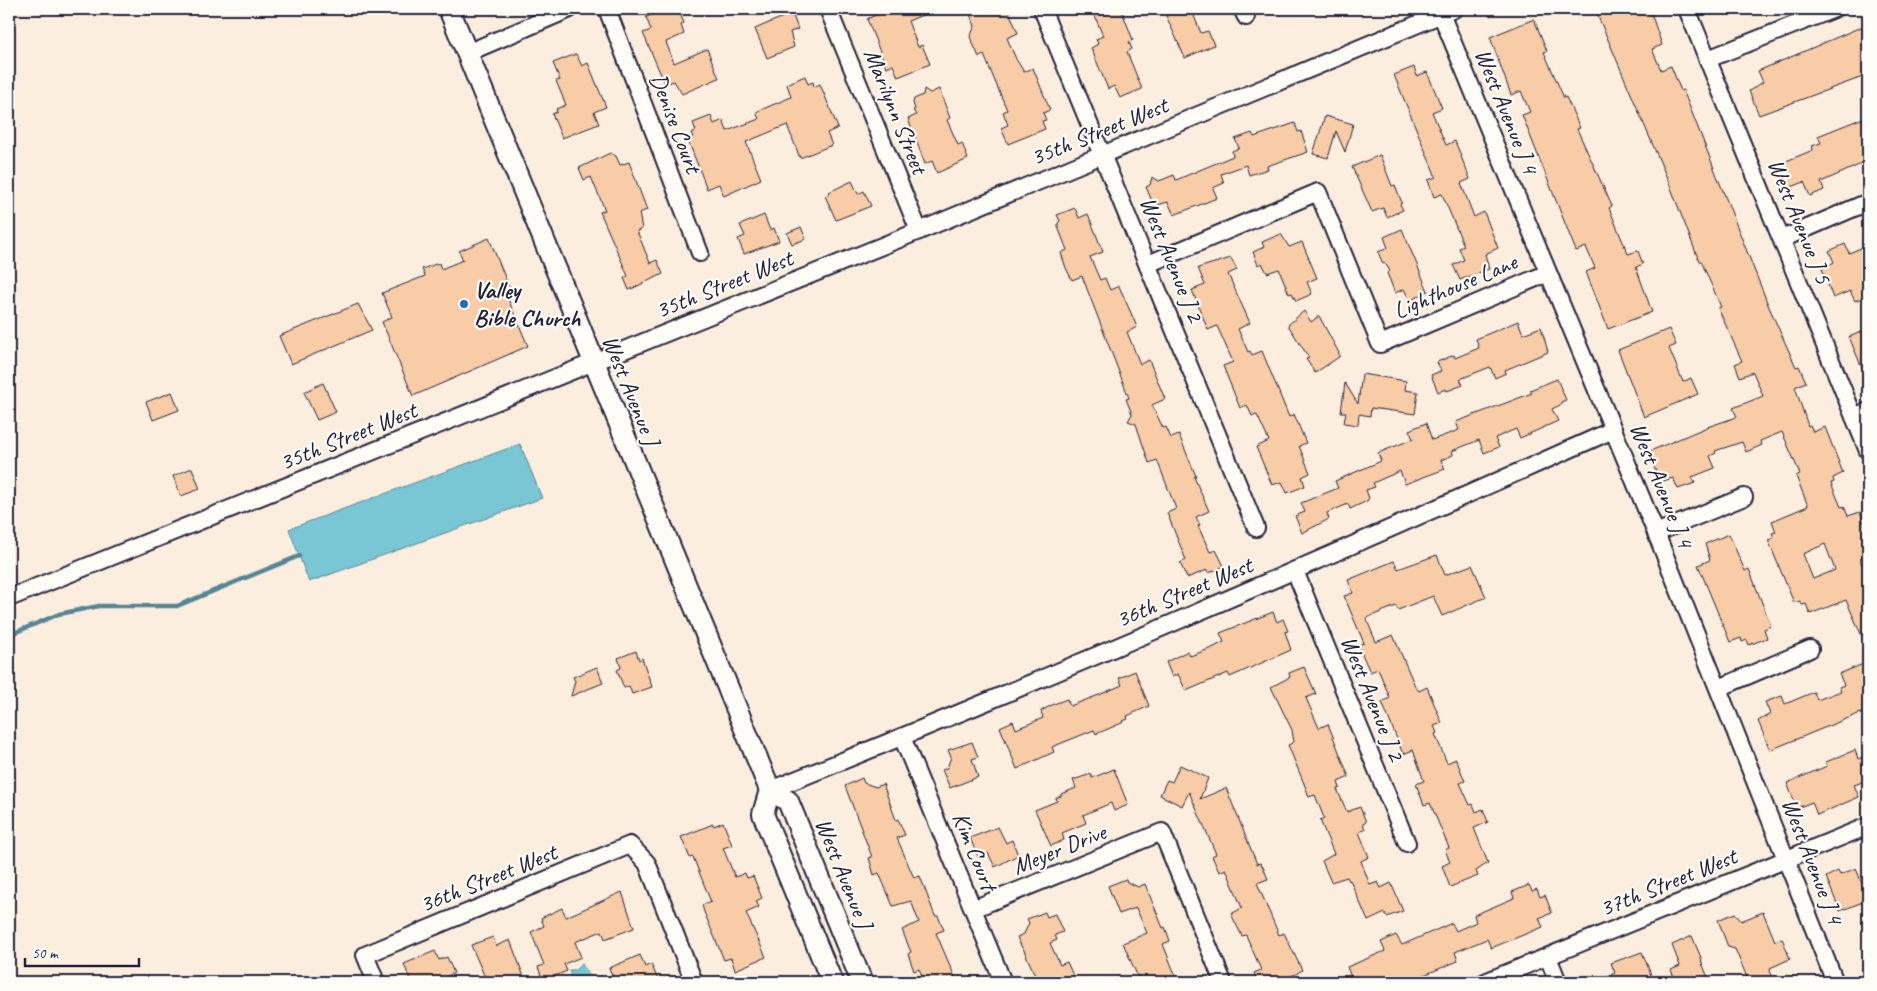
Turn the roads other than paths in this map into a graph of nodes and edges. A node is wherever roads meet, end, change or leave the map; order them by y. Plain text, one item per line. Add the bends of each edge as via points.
1 (449, 9) edge
2 (570, 9) edge
3 (606, 9) edge
4 (828, 9) edge
5 (1042, 9) edge
6 (1687, 9) edge
7 (1834, 9) edge
8 (1445, 11) edge
9 (467, 53) junction
10 (1708, 59) junction
11 (1103, 155) junction
12 (1868, 202) edge
13 (919, 231) junction
14 (1782, 239) junction
15 (700, 253) dead end
16 (1148, 264) junction
17 (1548, 273) junction
18 (593, 363) junction
19 (1861, 414) edge
20 (1613, 430) junction
21 (1868, 451) edge
22 (1744, 497) dead end
23 (1256, 528) dead end
24 (1656, 534) junction
25 (1295, 571) junction
26 (9, 598) edge
27 (1810, 649) dead end
28 (1719, 688) junction
29 (902, 738) junction
30 (770, 790) junction
31 (1868, 826) edge
32 (1407, 843) dead end
33 (1786, 860) junction
34 (973, 909) junction
35 (1548, 957) junction
36 (376, 982) edge
37 (694, 982) edge
38 (832, 982) edge
39 (862, 982) edge
40 (1003, 982) edge
41 (1223, 982) edge
42 (1485, 982) edge
43 (1558, 982) edge
44 (1834, 982) edge

1 - 9 main road, West Avenue J
2 - 9 street
3 - 15 street, Denise Court
4 - 13 street, Marilynn Street
5 - 11 street, West Avenue J 2
6 - 10 street, West Avenue J 5
7 - 10 street
8 - 11 street, 35th Street West
8 - 17 street, West Avenue J 4
9 - 18 main road, West Avenue J
10 - 14 street, West Avenue J 5
11 - 13 street, 35th Street West
11 - 16 street, West Avenue J 2
12 - 14 street
13 - 18 street, 35th Street West
14 - 19 street, West Avenue J 5
16 - 17 street, Lighthouse Lane via 1318,192 1380,344
16 - 23 street, West Avenue J 2
17 - 20 street, West Avenue J 4
18 - 26 street, 35th Street West
18 - 30 main road, West Avenue J
19 - 21 street, West Avenue J 5
20 - 24 street, West Avenue J 4
20 - 25 street, 36th Street West
22 - 24 street
24 - 28 street, West Avenue J 4
25 - 29 street, 36th Street West
25 - 32 street, West Avenue J 2
27 - 28 street
28 - 33 street, West Avenue J 4
29 - 30 street, 36th Street West
29 - 34 street, Kim Court
30 - 38 main road via 763,814
30 - 39 main road, West Avenue J via 788,801
31 - 33 street, 37th Street West
33 - 35 street, 37th Street West
33 - 44 street, West Avenue J 4
34 - 40 street, Kim Court
34 - 41 street, Meyer Drive via 1162,832
35 - 42 street, 37th Street West
35 - 43 street
36 - 37 street, 36th Street West via 365,955 630,845 647,863

